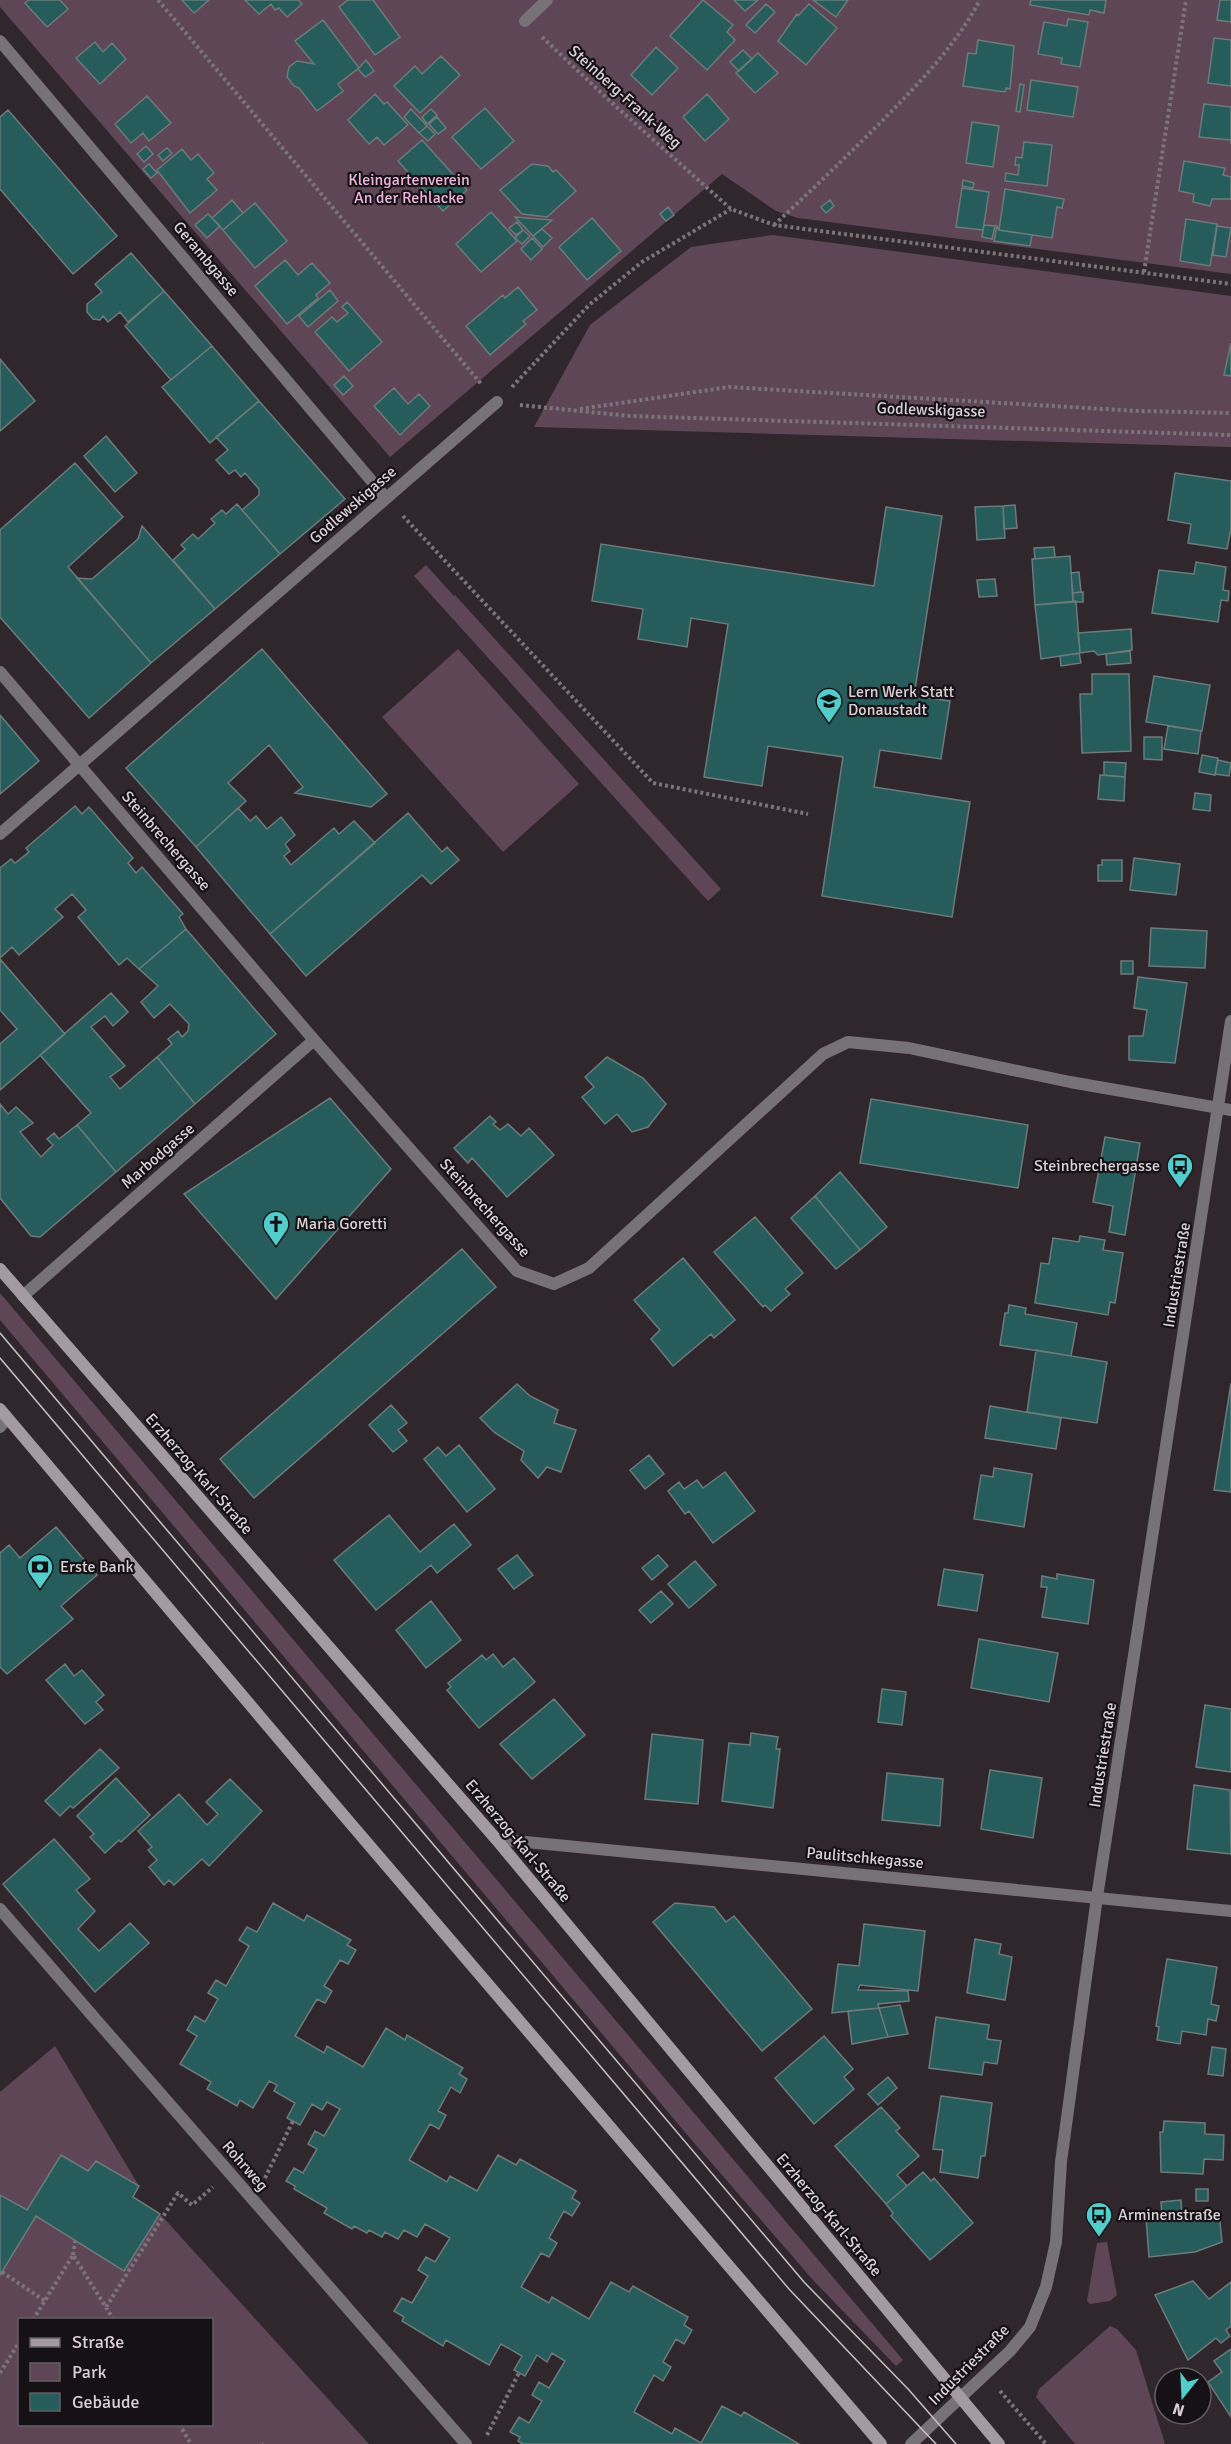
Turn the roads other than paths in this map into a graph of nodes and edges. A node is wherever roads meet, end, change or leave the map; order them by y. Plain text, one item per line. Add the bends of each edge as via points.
1 (547, 0) edge
2 (525, 21) road end
3 (0, 41) edge
4 (497, 402) road end
5 (386, 498) junction
6 (0, 672) edge
7 (80, 766) junction
8 (0, 834) edge
9 (1231, 1021) edge
10 (314, 1040) junction
11 (1218, 1107) junction
12 (1231, 1110) edge
13 (0, 1269) edge
14 (23, 1296) junction
15 (2, 1418) edge
16 (496, 1839) junction
17 (1097, 1897) junction
18 (0, 1909) edge
19 (1231, 1911) edge
20 (961, 2398) junction
21 (466, 2444) edge
22 (881, 2444) edge
23 (911, 2444) edge
24 (999, 2444) edge

1 - 2 street
3 - 5 street, Gerambgasse
4 - 5 street, Godlewskigasse
5 - 7 street, Godlewskigasse
6 - 7 street, Steinbrechergasse
7 - 8 street, Godlewskigasse
7 - 10 street, Steinbrechergasse
9 - 11 street, Industriestraße
10 - 11 street, Steinbrechergasse via 517,1271 554,1284 589,1268 823,1054 848,1042 909,1048 1070,1082
10 - 14 street, Marbodgasse
11 - 12 street, Steinbrechergasse
11 - 17 street, Industriestraße
13 - 14 main road, Erzherzog-Karl-Straße
14 - 16 main road, Erzherzog-Karl-Straße
15 - 22 main road
16 - 17 street, Paulitschkegasse
16 - 20 main road, Erzherzog-Karl-Straße
17 - 19 street, Paulitschkegasse
17 - 20 street, Industriestraße via 1061,2162 1056,2242 1046,2286 1030,2327
18 - 21 street, Rohrweg
20 - 23 street, Industriestraße
20 - 24 main road, Erzherzog-Karl-Straße

